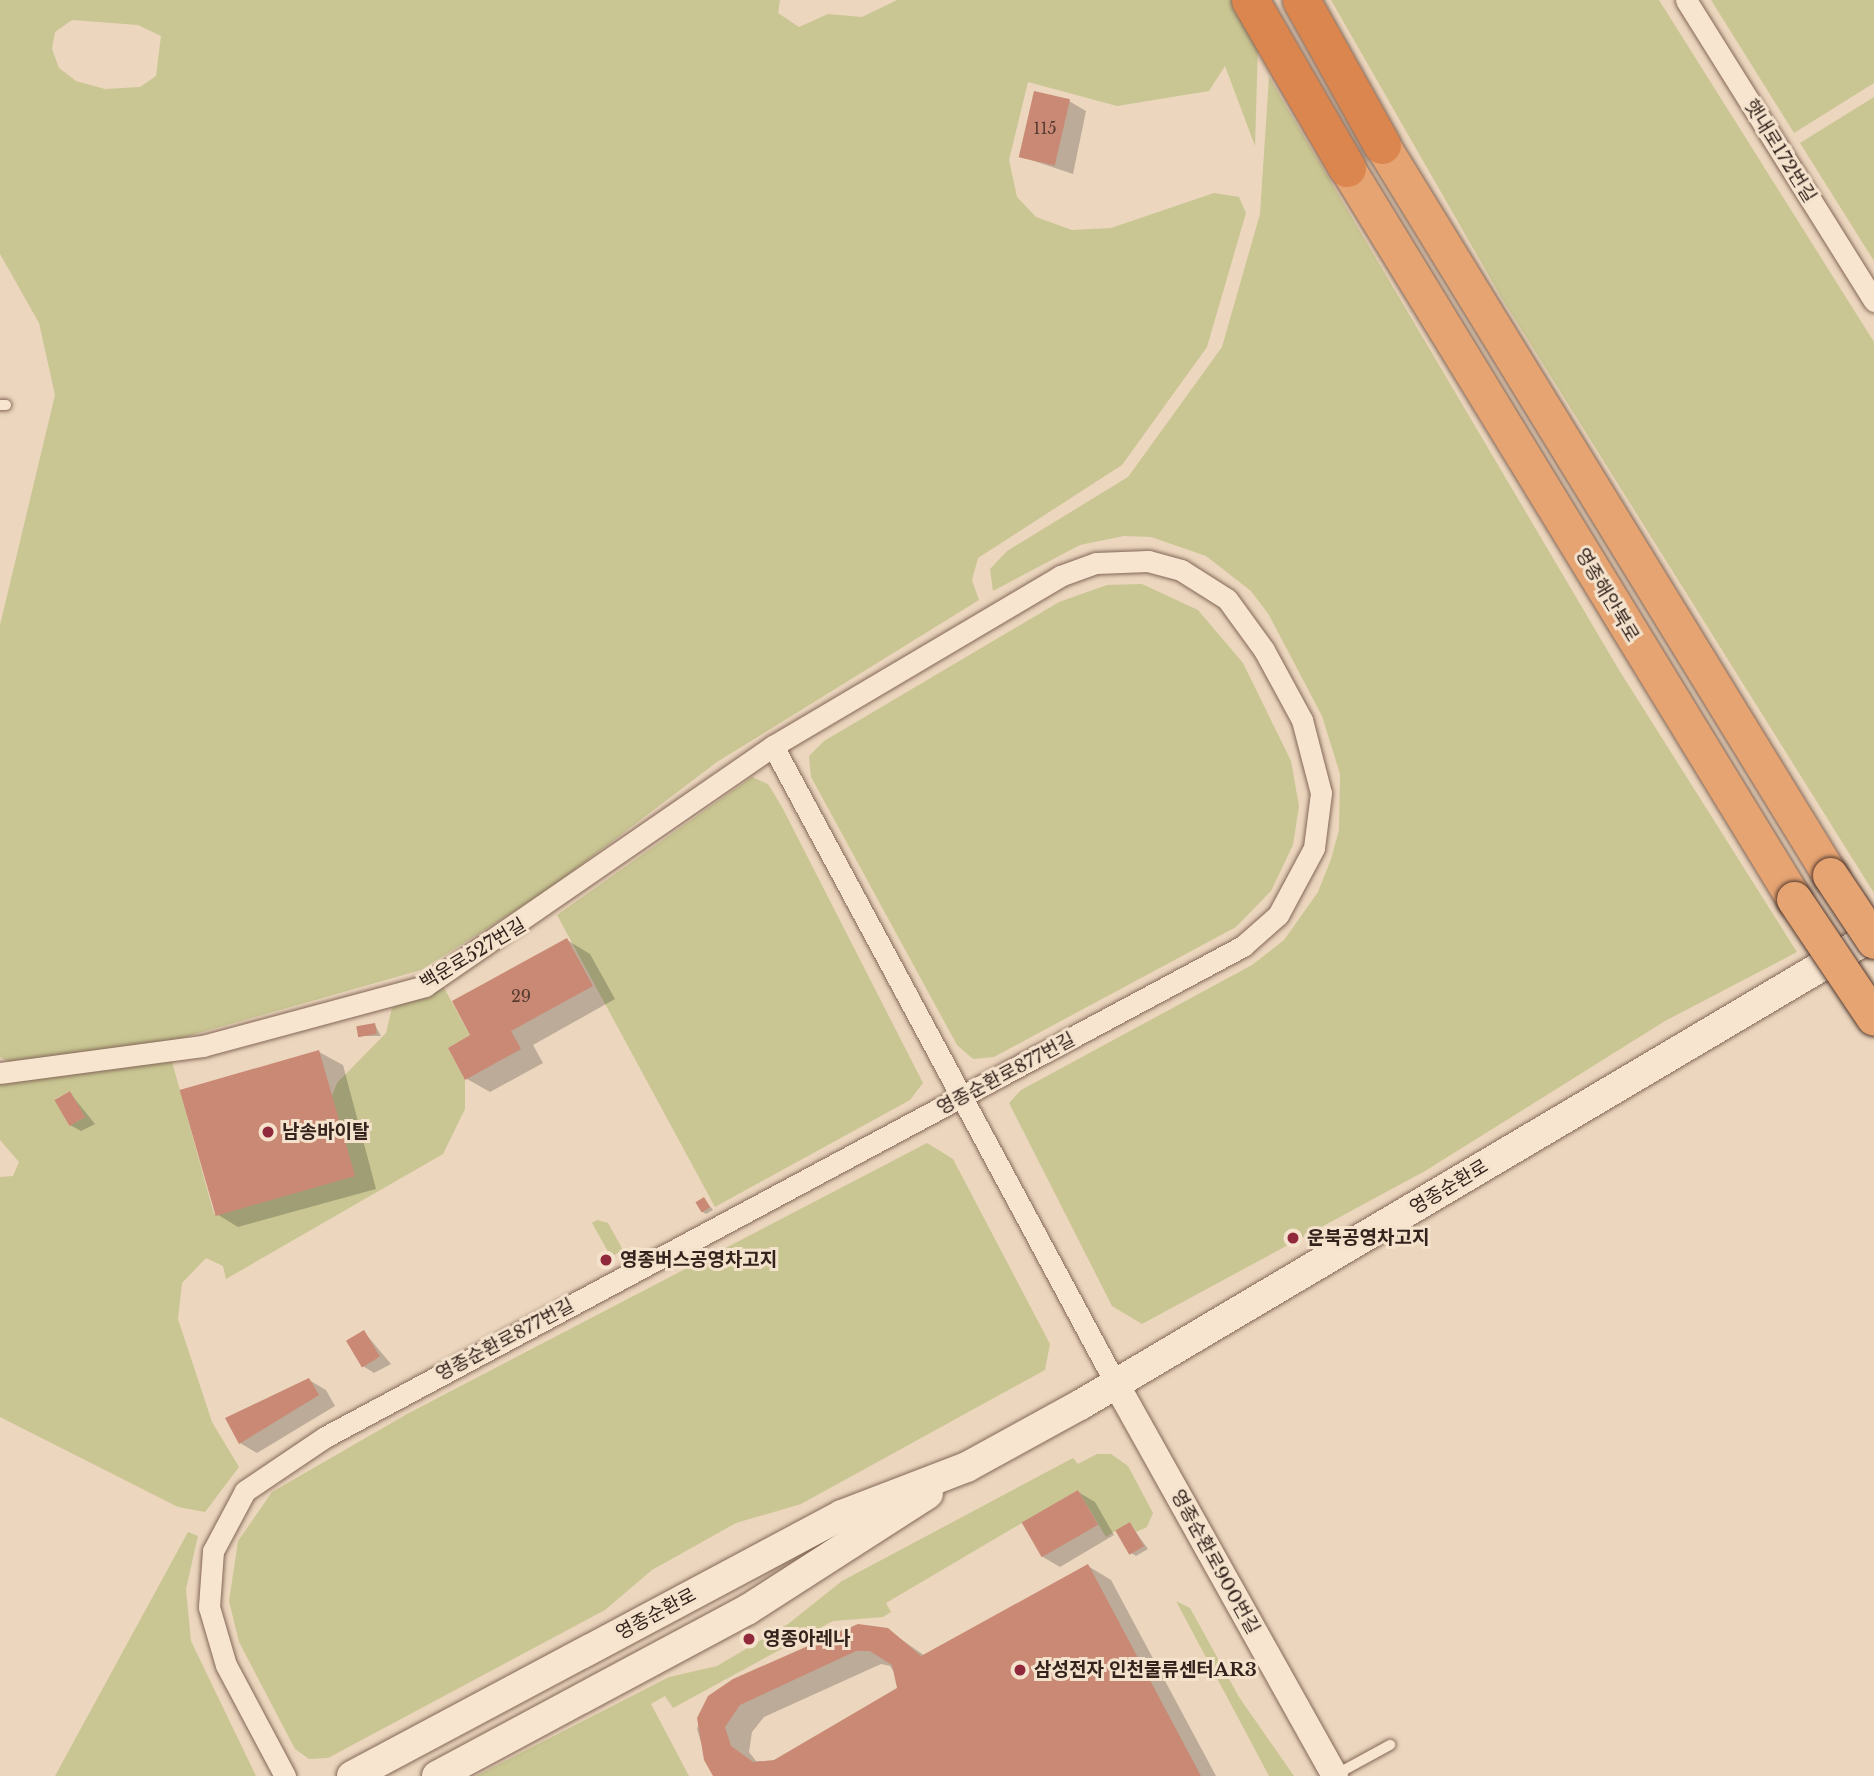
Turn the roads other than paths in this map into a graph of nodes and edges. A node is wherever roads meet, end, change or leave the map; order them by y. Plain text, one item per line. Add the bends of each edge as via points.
1 (1250, 0) edge
2 (1301, 0) edge
3 (1686, 0) edge
4 (1382, 145) joint
5 (1347, 168) joint
6 (1874, 302) edge
7 (774, 746) junction
8 (1868, 941) edge
9 (1874, 1018) edge
10 (0, 1073) edge
11 (962, 1097) junction
12 (1116, 1384) junction
13 (967, 1467) junction
14 (1390, 1745) dead end
15 (285, 1776) edge
16 (352, 1776) edge
17 (437, 1776) edge
18 (1335, 1776) edge

1 - 5 highway
2 - 4 highway
3 - 6 street, 햇내로172번길
4 - 8 highway, bridge
5 - 9 highway, 영종해안북로, bridge via 1794,899
7 - 10 street, 백운로527번길 via 425,986 203,1046 131,1060
7 - 11 street
7 - 11 street, 영종순환로877번길 via 1060,576 1118,559 1181,570 1227,598 1283,684 1317,761 1321,818 1303,875 1278,915 1228,955
8 - 12 main road, 영종순환로
11 - 12 street
11 - 15 street, 영종순환로877번길 via 325,1437 245,1491 214,1551 209,1606 226,1665
12 - 13 main road, 영종순환로
12 - 18 street, 영종순환로900번길
13 - 16 main road, 영종순환로 via 842,1516
13 - 17 main road, 영종순환로 via 846,1552
14 - 18 lane

